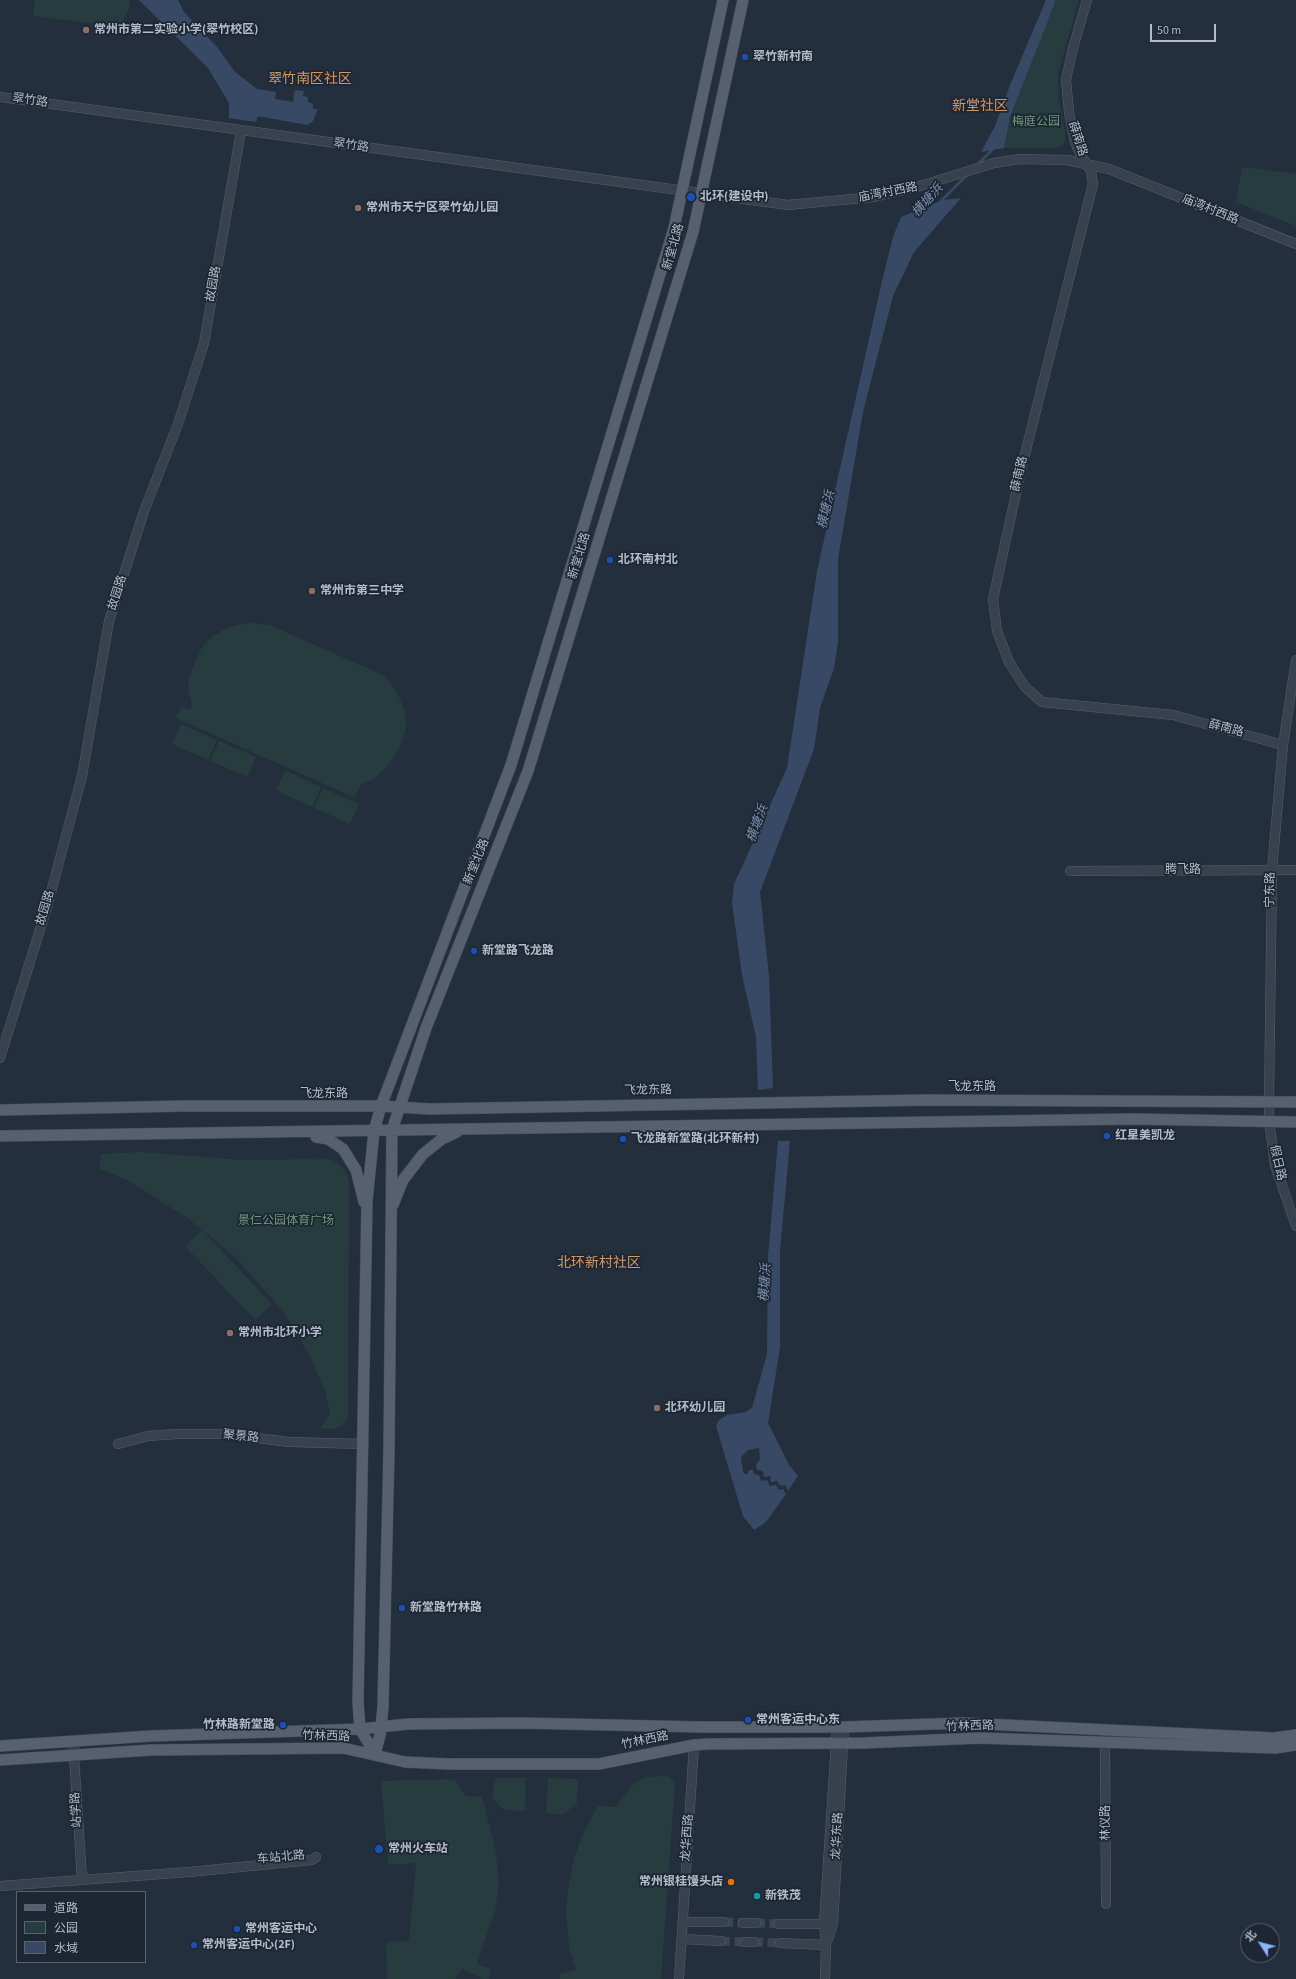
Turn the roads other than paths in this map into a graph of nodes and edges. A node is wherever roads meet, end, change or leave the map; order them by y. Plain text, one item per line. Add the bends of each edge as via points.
1 (723, 0) edge
2 (743, 0) edge
3 (1087, 0) edge
4 (0, 97) edge
5 (241, 130) junction
6 (1086, 164) junction
7 (682, 191) junction
8 (701, 194) junction
9 (1296, 244) edge
10 (1296, 660) edge
11 (1283, 744) junction
12 (1272, 870) junction
13 (1296, 870) edge
14 (1070, 871) dead end
15 (0, 1058) edge
16 (1269, 1102) junction
17 (1296, 1102) edge
18 (381, 1106) junction
19 (399, 1107) junction
20 (0, 1110) edge
21 (1269, 1121) junction
22 (1296, 1122) edge
23 (392, 1130) junction
24 (461, 1130) junction
25 (374, 1131) junction
26 (292, 1133) junction
27 (0, 1136) edge
28 (391, 1212) junction
29 (367, 1213) junction
30 (1296, 1226) edge
31 (118, 1444) dead end
32 (364, 1444) junction
33 (840, 1727) junction
34 (360, 1729) junction
35 (380, 1731) junction
36 (1296, 1735) edge
37 (73, 1741) junction
38 (1105, 1742) junction
39 (840, 1743) junction
40 (694, 1745) junction
41 (1296, 1745) edge
42 (0, 1746) edge
43 (73, 1754) junction
44 (374, 1754) junction
45 (0, 1760) edge
46 (229, 1865) junction
47 (82, 1877) junction
48 (0, 1880) edge
49 (0, 1886) edge
50 (1106, 1904) dead end
51 (684, 1922) junction
52 (724, 1922) tunnel mouth
53 (743, 1923) tunnel mouth
54 (756, 1923) tunnel mouth
55 (778, 1924) tunnel mouth
56 (829, 1924) junction
57 (682, 1939) junction
58 (720, 1941) tunnel mouth
59 (744, 1942) tunnel mouth
60 (754, 1942) tunnel mouth
61 (780, 1943) tunnel mouth
62 (826, 1945) junction
63 (679, 1979) edge
64 (825, 1979) edge

1 - 7 main road, 新堂北路
2 - 8 main road, 新堂北路
3 - 6 street, 薛南路 via 1066,80 1075,142
4 - 5 street, 翠竹路
5 - 7 street, 翠竹路
5 - 15 street, 故园路 via 204,343 178,424 144,511 109,621 82,776 47,907
6 - 8 street, 庙湾村西路 via 1067,160 1028,159 994,164 874,197 830,202 788,205
6 - 9 street, 庙湾村西路 via 1109,169
6 - 11 street, 薛南路 via 1091,171 1093,184 1004,545 993,599 997,631 1009,662 1025,687 1042,702 1173,715
7 - 8 street, 翠竹路
7 - 18 main road, 新堂北路 via 674,228 512,765
8 - 19 main road, 新堂北路 via 693,232 528,770 426,1028
10 - 11 street, 宁东路
11 - 12 street, 宁东路
12 - 13 street, 腾飞路
12 - 14 street, 腾飞路
12 - 16 street, 宁东路
16 - 17 main road, 飞龙东路
16 - 19 main road, 飞龙东路 via 927,1100 430,1109
16 - 21 street, 宁东路
18 - 19 main road, 飞龙东路
18 - 20 main road, 飞龙东路 via 183,1106
18 - 25 main road, 新堂北路
19 - 23 main road, 新堂北路
21 - 22 main road
21 - 24 main road via 1132,1119
21 - 30 street, 假日路 via 1275,1165
23 - 24 main road
23 - 25 main road
23 - 28 main road, 新堂北路
24 - 28 main road via 442,1139 423,1154 403,1180
25 - 26 main road
25 - 29 main road, 新堂北路
26 - 27 main road
26 - 29 main road via 328,1139 343,1149 356,1170
28 - 35 main road, 新堂北路 via 389,1450
29 - 32 main road
31 - 32 street, 聚景路 via 148,1436 177,1434 225,1434 289,1442
32 - 34 main road via 358,1702
33 - 35 main road, 竹林西路 via 408,1724
33 - 36 main road, 竹林西路 via 964,1723 1274,1738
33 - 39 street, 龙华东路
34 - 35 main road, 竹林西路
34 - 37 main road, 竹林西路
34 - 44 main road
35 - 44 main road, 新堂北路
37 - 42 main road, 竹林西路
37 - 43 street, 站学路
38 - 39 main road, 竹林西路 via 980,1738
38 - 41 main road, 竹林西路 via 1275,1748
38 - 50 street, 林仪路
39 - 40 main road, 竹林西路
39 - 56 street, 龙华东路
40 - 44 main road, 竹林西路 via 599,1764 406,1762
40 - 51 street, 龙华西路
43 - 44 main road, 竹林西路 via 152,1750 342,1748
43 - 45 main road, 竹林西路
43 - 47 street, 站学路
46 - 46 street, 车站北路 via 312,1860 316,1857 314,1855
46 - 47 street, 车站北路
47 - 48 street, 车站北路
47 - 49 street, 车站北路
51 - 52 street
51 - 57 street, 龙华西路
53 - 54 street
55 - 56 street
56 - 62 street, 龙华东路
57 - 58 street
57 - 63 street, 龙华西路
59 - 60 street
61 - 62 street
62 - 64 street, 龙华东路

